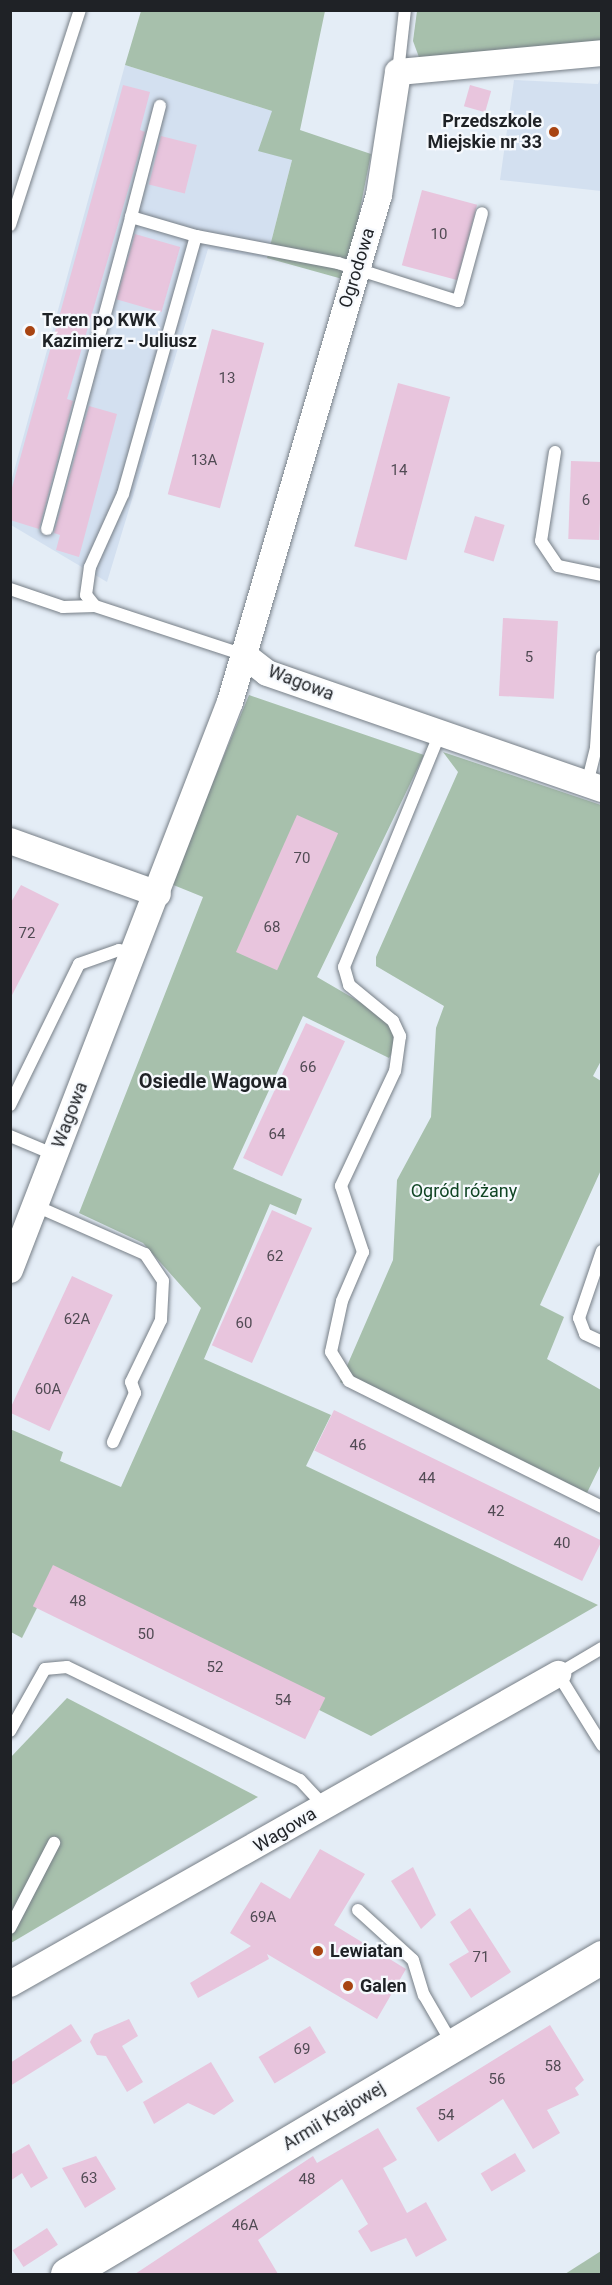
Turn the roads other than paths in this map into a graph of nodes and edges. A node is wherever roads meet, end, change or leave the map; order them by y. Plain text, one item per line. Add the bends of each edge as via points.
1 (80, 10) edge
2 (405, 10) edge
3 (602, 53) edge
4 (398, 72) junction
5 (160, 106) dead end
6 (482, 213) dead end
7 (131, 217) junction
8 (10, 225) edge
9 (196, 236) junction
10 (357, 270) junction
11 (555, 452) dead end
12 (47, 529) dead end
13 (602, 575) edge
14 (10, 589) edge
15 (95, 606) junction
16 (244, 656) junction
17 (602, 656) edge
18 (440, 733) junction
19 (594, 787) edge
20 (10, 841) edge
21 (158, 894) junction
22 (133, 955) junction
23 (10, 1105) edge
24 (10, 1136) edge
25 (55, 1155) junction
26 (36, 1206) junction
27 (602, 1251) edge
28 (10, 1270) edge
29 (602, 1342) edge
30 (113, 1442) dead end
31 (602, 1507) edge
32 (602, 1648) edge
33 (558, 1674) junction
34 (10, 1731) edge
35 (602, 1745) edge
36 (324, 1806) junction
37 (54, 1843) dead end
38 (358, 1910) dead end
39 (10, 1928) edge
40 (602, 1957) edge
41 (10, 1984) edge
42 (453, 2045) junction
43 (67, 2274) edge

1 - 8 lane
2 - 4 lane
3 - 4 street
4 - 10 street, Ogrodowa via 379,195
5 - 7 lane
6 - 10 lane via 458,301
7 - 9 lane
7 - 12 lane
9 - 10 lane
9 - 15 lane via 123,494 90,567 86,595
10 - 16 street, Ogrodowa
11 - 13 lane via 541,541 558,566
14 - 15 lane via 63,607
15 - 16 lane
16 - 18 street, Wagowa via 267,673
16 - 21 street, Wagowa
17 - 19 lane
18 - 19 street, Wagowa
18 - 31 lane via 344,967 349,985 393,1021 400,1036 395,1071 341,1186 363,1252 342,1301 331,1352 349,1381
20 - 21 street
21 - 22 street, Wagowa
22 - 23 lane via 119,950 98,954 69,978
22 - 25 street, Wagowa
24 - 25 lane
25 - 26 street, Wagowa
26 - 28 street, Wagowa
26 - 30 lane via 145,1254 163,1281 161,1320 131,1382 135,1393
27 - 29 lane via 579,1318 585,1334
32 - 33 lane
33 - 35 lane
33 - 36 street, Wagowa
34 - 36 lane via 45,1669 67,1667 300,1780
36 - 41 street, Wagowa
37 - 39 lane
38 - 42 lane via 413,1960 424,1995
40 - 42 street, Armii Krajowej
42 - 43 street, Armii Krajowej

